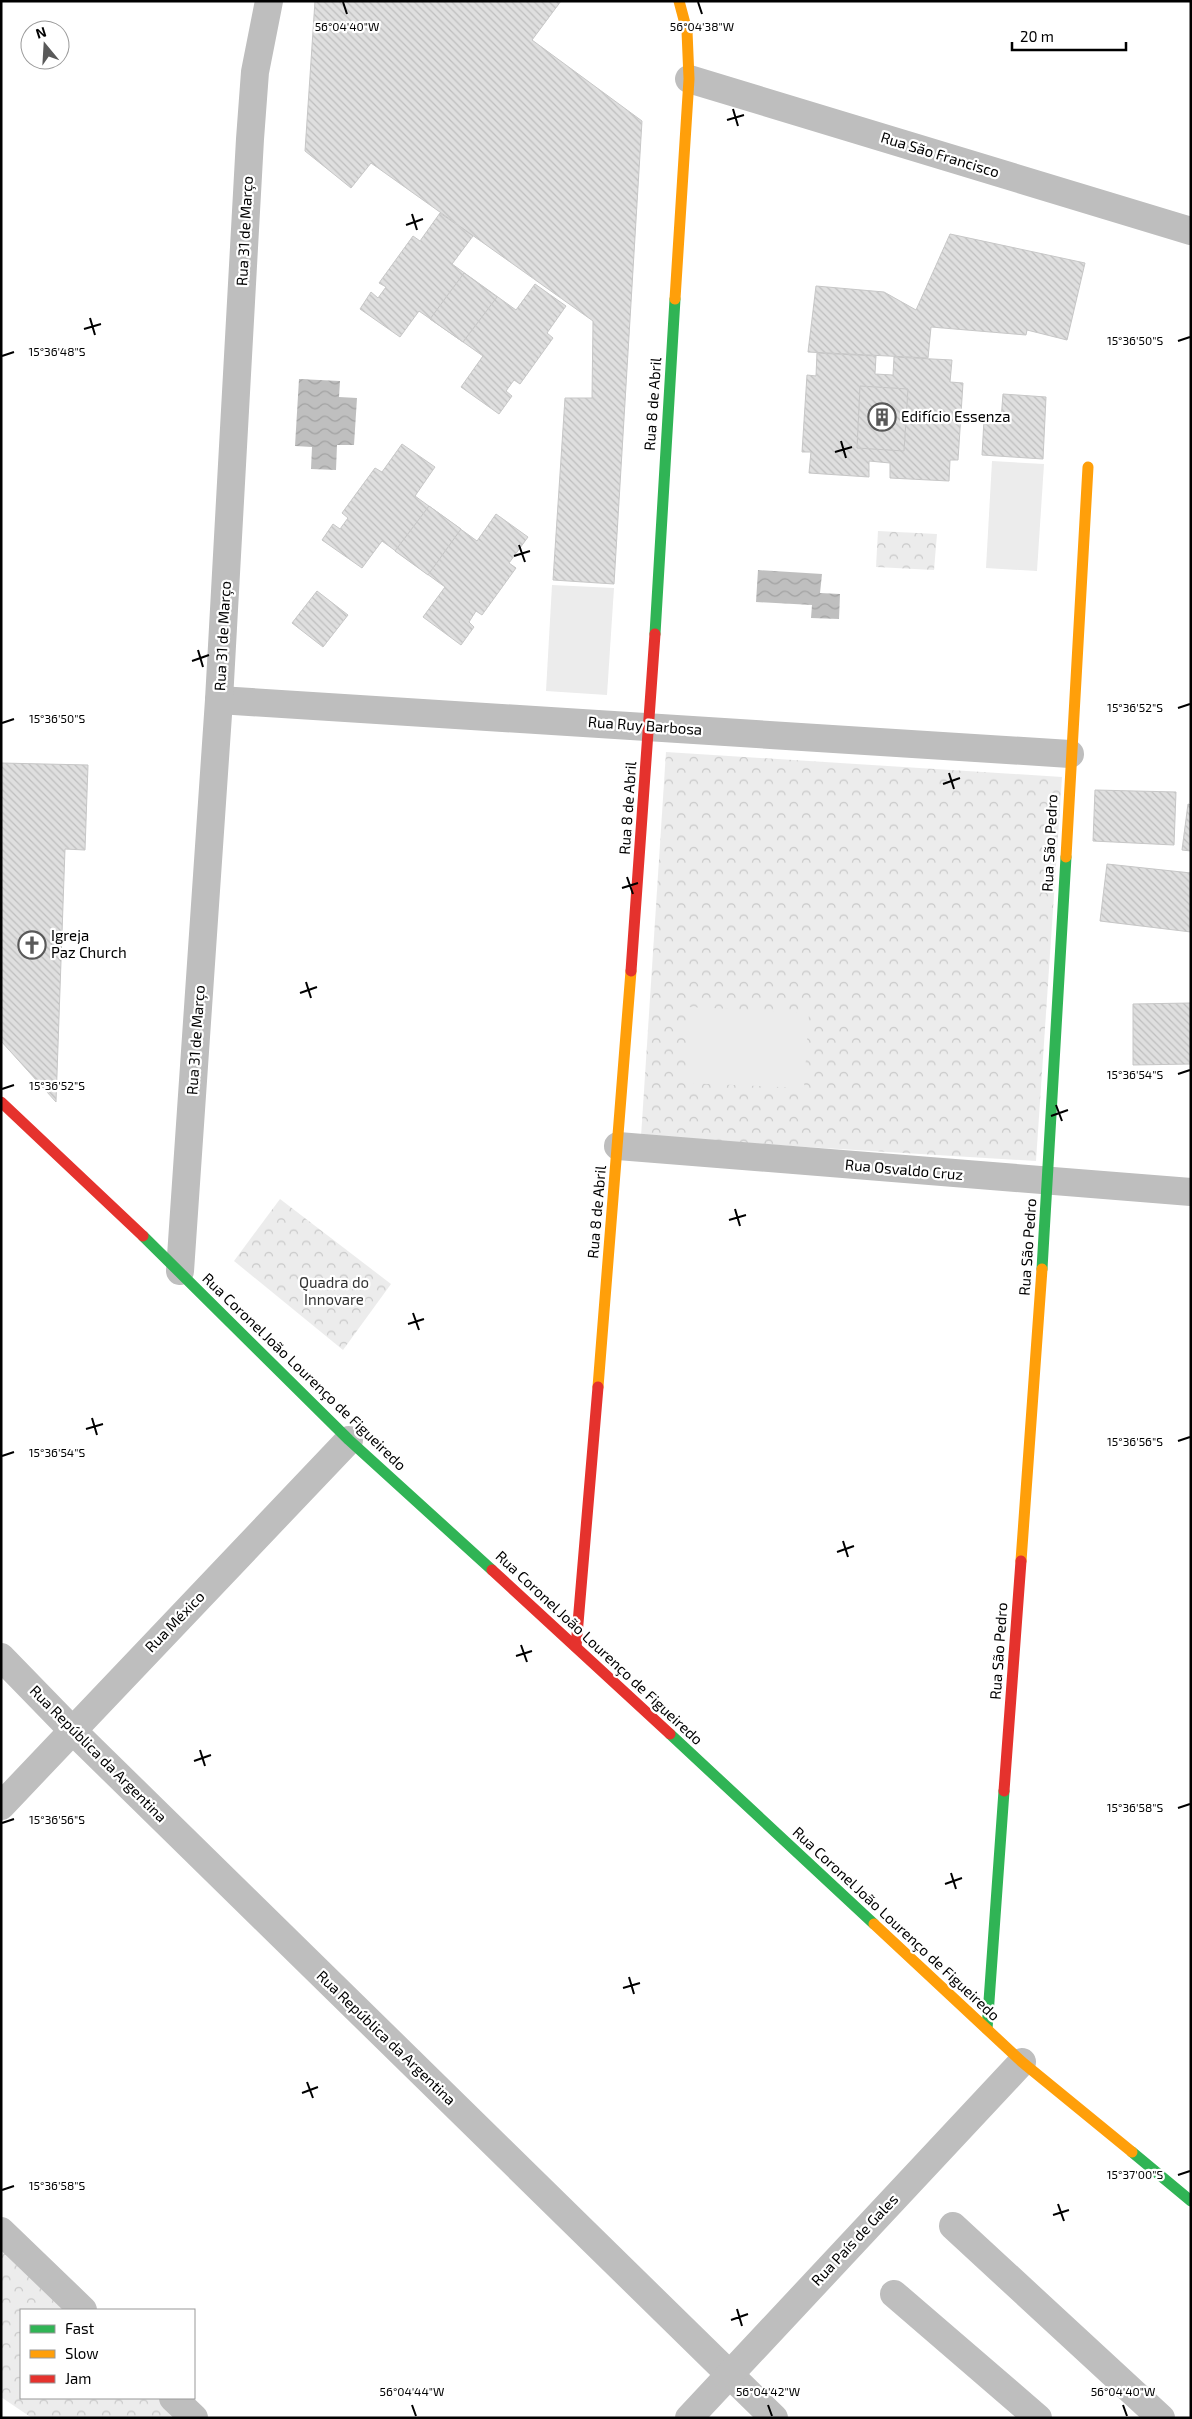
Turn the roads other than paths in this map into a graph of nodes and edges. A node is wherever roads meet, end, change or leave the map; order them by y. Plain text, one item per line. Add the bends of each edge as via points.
1 (269, 1) edge
2 (680, 1) edge
3 (689, 79) junction
4 (1191, 231) edge
5 (1088, 467) dead end
6 (220, 700) junction
7 (649, 726) junction
8 (1070, 754) junction
9 (1, 1102) edge
10 (618, 1146) junction
11 (1048, 1182) junction
12 (1191, 1192) edge
13 (180, 1271) junction
14 (349, 1440) junction
15 (576, 1647) junction
16 (1, 1656) edge
17 (72, 1730) junction
18 (1, 1806) edge
19 (986, 2029) junction
20 (1022, 2062) junction
21 (1191, 2201) edge
22 (953, 2226) dead end
23 (1, 2231) edge
24 (894, 2294) dead end
25 (82, 2309) edge
26 (729, 2374) junction
27 (174, 2399) edge
28 (194, 2418) edge
29 (688, 2418) edge
30 (774, 2418) edge
31 (1038, 2418) edge
32 (1161, 2418) edge

1 - 6 street, Rua 31 de Março via 255,72 250,139
2 - 3 street, Rua 8 de Abril via 687,31
3 - 4 street, Rua São Francisco
3 - 7 street, Rua 8 de Abril
5 - 8 street, Rua São Pedro
6 - 7 street, Rua Ruy Barbosa
6 - 13 street, Rua 31 de Março
7 - 8 street, Rua Ruy Barbosa
7 - 10 street, Rua 8 de Abril
8 - 11 street, Rua São Pedro
9 - 13 street, Rua Coronel João Lourenço de Figueiredo
10 - 11 street, Rua Osvaldo Cruz
10 - 15 street, Rua 8 de Abril
11 - 12 street, Rua Osvaldo Cruz
11 - 19 street, Rua São Pedro
13 - 14 street, Rua Coronel João Lourenço de Figueiredo
14 - 15 street, Rua Coronel João Lourenço de Figueiredo
14 - 17 street, Rua México
15 - 19 street, Rua Coronel João Lourenço de Figueiredo
16 - 17 street, Rua República da Argentina
17 - 18 street, Rua México
17 - 26 street, Rua República da Argentina
19 - 20 street, Rua Coronel João Lourenço de Figueiredo
20 - 21 street, Rua Coronel João Lourenço de Figueiredo
20 - 26 street, Rua País de Gales
22 - 32 street
23 - 25 street
24 - 31 street
26 - 29 street, Rua País de Gales
26 - 30 street, Rua República da Argentina
27 - 28 street

